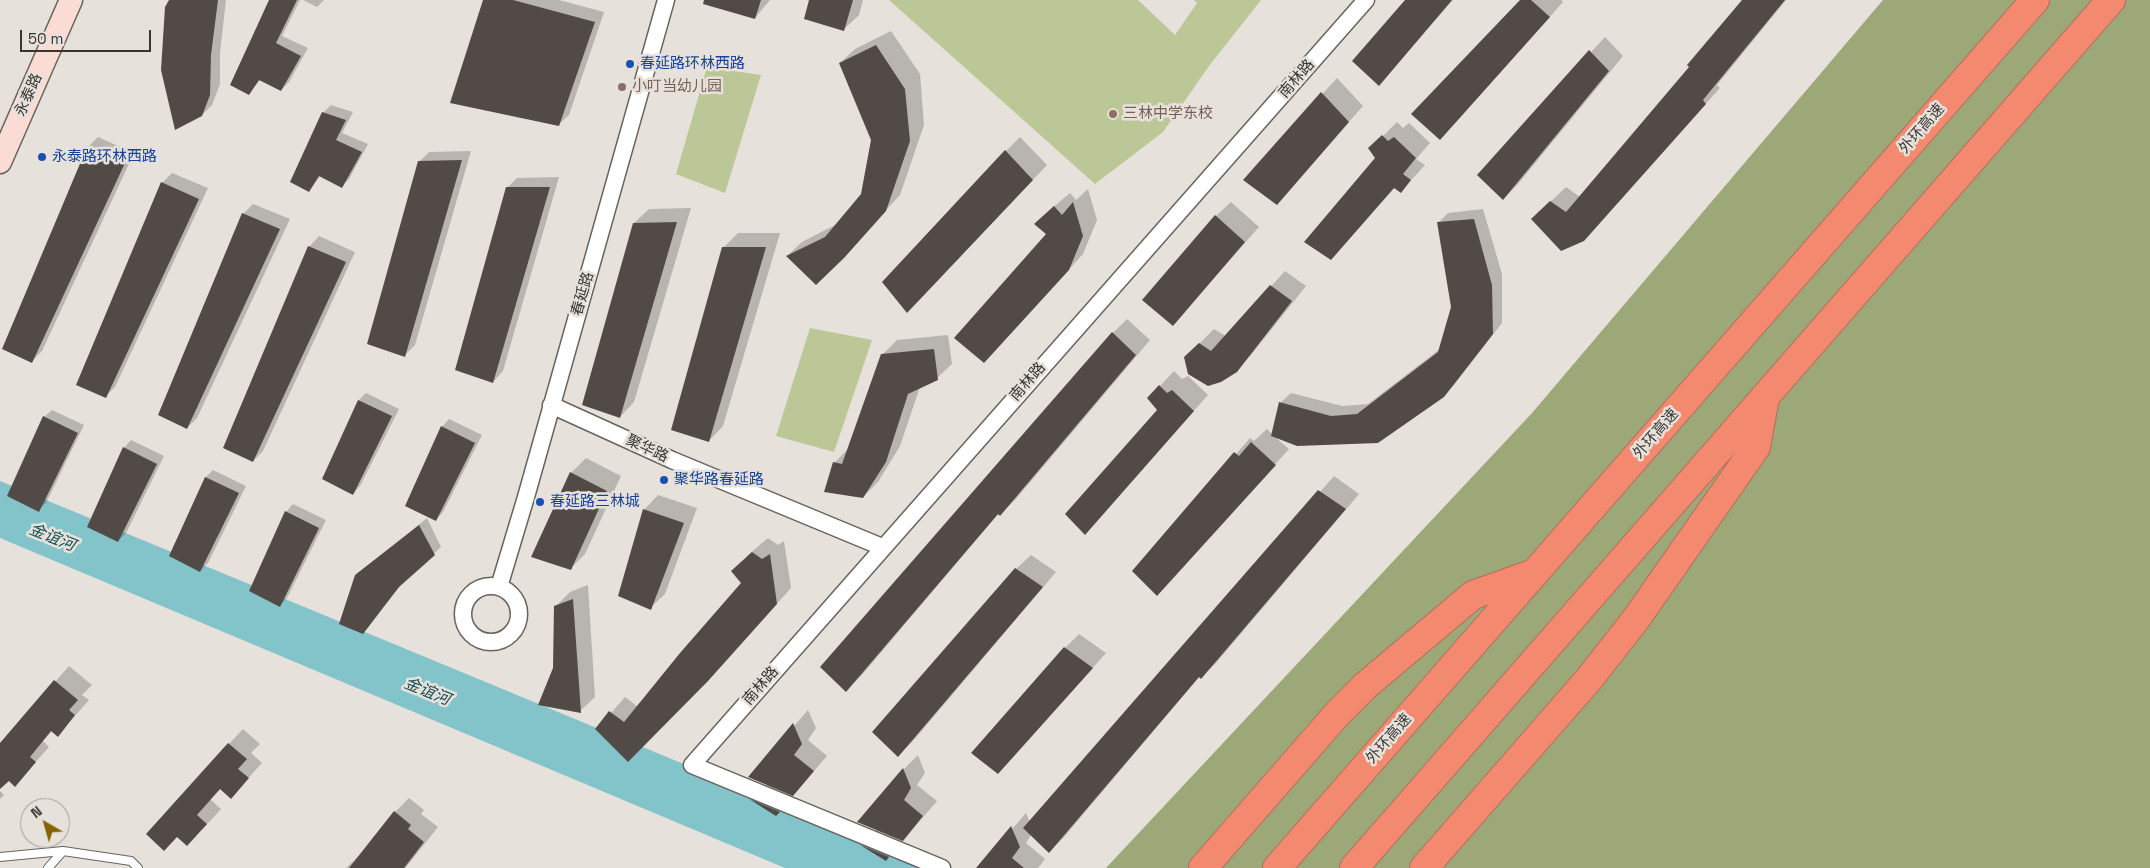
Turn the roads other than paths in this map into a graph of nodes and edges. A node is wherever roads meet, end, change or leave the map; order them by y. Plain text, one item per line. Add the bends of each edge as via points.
1 (71, 0) edge
2 (666, 0) edge
3 (1366, 0) edge
4 (2035, 0) edge
5 (2111, 0) edge
6 (0, 162) edge
7 (1766, 396) junction
8 (551, 405) junction
9 (882, 547) junction
10 (1534, 574) junction
11 (499, 588) dead end
12 (63, 851) junction
13 (0, 857) edge
14 (48, 868) edge
15 (138, 868) edge
16 (942, 868) edge
17 (1203, 868) edge
18 (1277, 868) edge
19 (1354, 868) edge
20 (1424, 868) edge

1 - 6 street, 永泰路
2 - 8 street, 春延路
3 - 9 street, 南林路
4 - 10 highway, 外环高速
5 - 7 highway
7 - 19 highway
7 - 20 highway via 1756,447 1636,619 1589,679
8 - 9 street, 聚华路 via 672,460
8 - 11 street, 春延路
9 - 16 street, 南林路 via 692,765
10 - 17 highway via 1473,595 1365,686
10 - 18 highway, 外环高速
12 - 13 lane
12 - 14 lane
12 - 15 lane via 131,860

